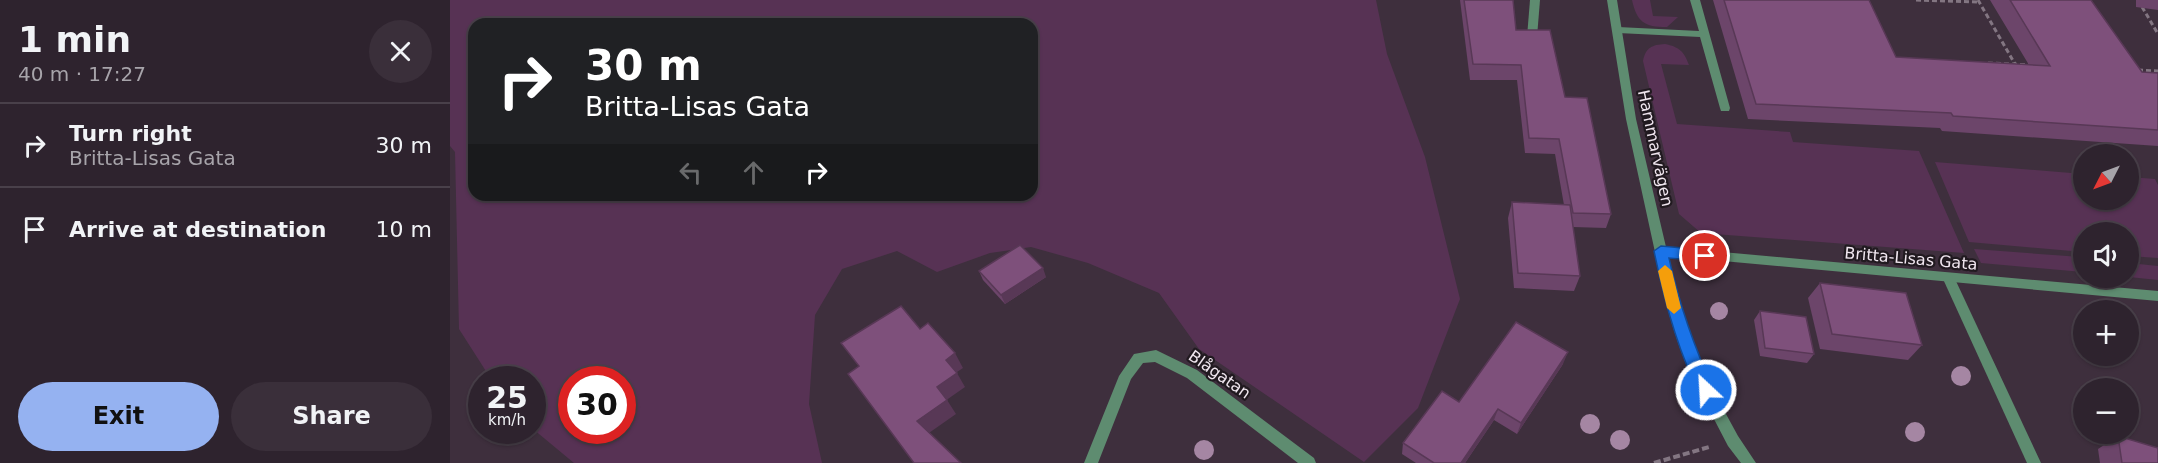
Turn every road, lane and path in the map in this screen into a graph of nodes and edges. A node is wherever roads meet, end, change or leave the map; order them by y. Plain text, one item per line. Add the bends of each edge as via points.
1 (1535, 0) edge
2 (1612, 0) edge
3 (1695, 0) edge
4 (1916, 0) edge
5 (2138, 0) edge
6 (1978, 1) edge
7 (1618, 30) junction
8 (1704, 34) junction
9 (2158, 34) edge
10 (1532, 37) edge
11 (1981, 63) edge
12 (2015, 64) junction
13 (2039, 65) edge
14 (2134, 70) edge
15 (2158, 71) edge
16 (1725, 108) dead end
17 (1661, 251) junction
18 (1949, 279) junction
19 (2158, 296) edge
20 (1733, 441) junction
21 (1090, 463) edge
22 (1308, 463) edge
23 (1654, 463) edge
24 (1749, 463) edge
25 (2034, 463) edge

1 - 10 street
2 - 7 street, Hammarvägen
3 - 8 street
4 - 6 path
5 - 9 path
6 - 12 path
7 - 8 street
7 - 17 street, Hammarvägen via 1631,119
8 - 16 street
11 - 12 path
12 - 13 path
14 - 15 path
17 - 18 street, Britta-Lisas Gata
17 - 20 street, Hammarvägen via 1671,298 1697,373
18 - 19 street, Britta-Lisas Gata
18 - 25 street
20 - 23 path
20 - 24 street, Hammarvägen
21 - 22 street, Blågatan via 1126,376 1139,358 1156,356 1192,374

